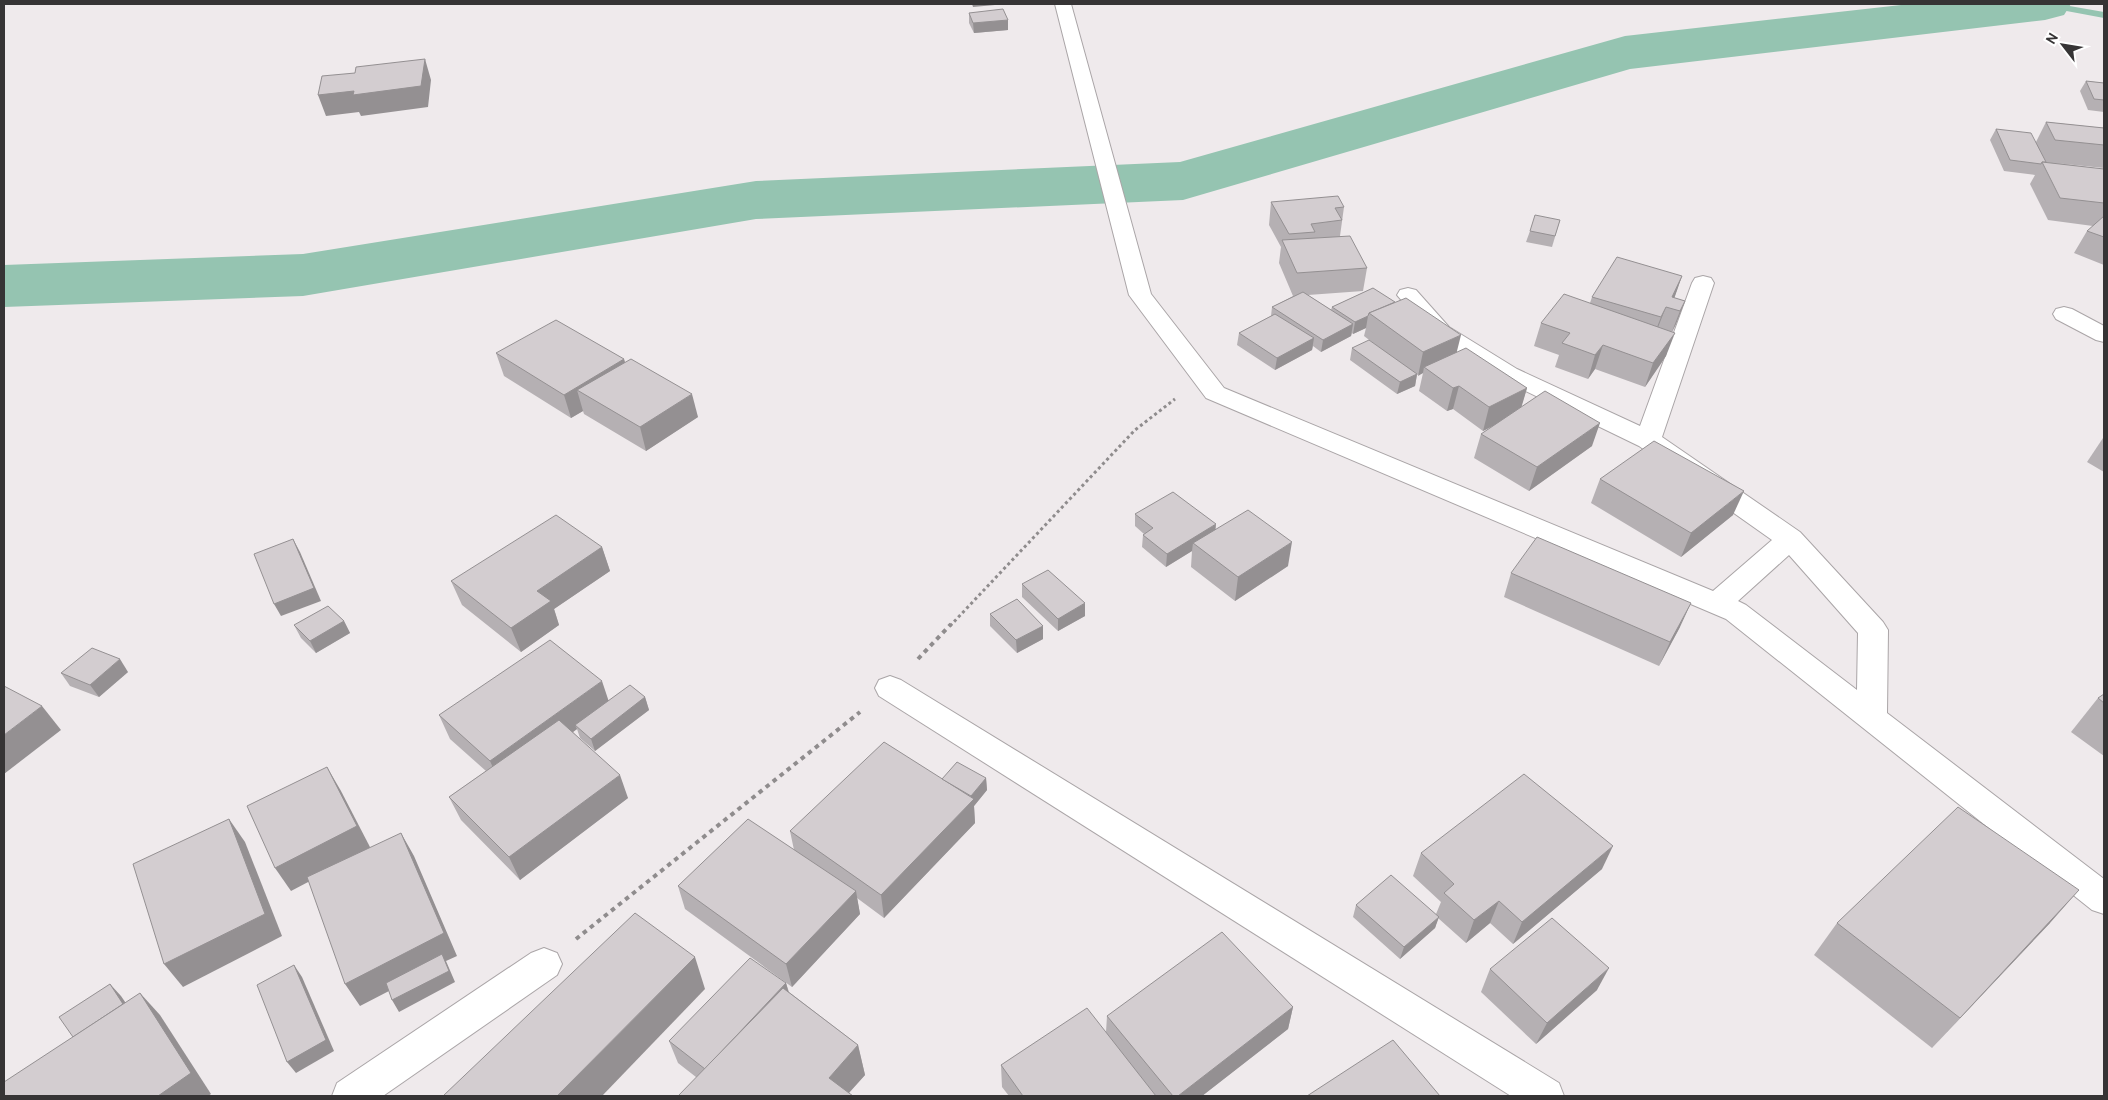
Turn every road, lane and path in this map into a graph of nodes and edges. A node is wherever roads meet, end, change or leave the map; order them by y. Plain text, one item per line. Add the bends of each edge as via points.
1 (1063, 4) edge
2 (1703, 283) dead end
3 (1408, 295) dead end
4 (2064, 314) dead end
5 (2104, 335) edge
6 (1648, 440) junction
7 (1790, 539) junction
8 (1716, 604) junction
9 (890, 688) dead end
10 (1872, 718) junction
11 (2104, 898) edge
12 (544, 964) dead end
13 (351, 1096) edge
14 (1545, 1096) edge

1 - 8 street via 1140,295 1215,393
2 - 6 street
3 - 6 street via 1441,332 1509,374
4 - 5 street
6 - 7 street
7 - 8 street
7 - 10 street via 1873,630
8 - 10 street via 1736,612
9 - 14 street
10 - 11 street
12 - 13 street

